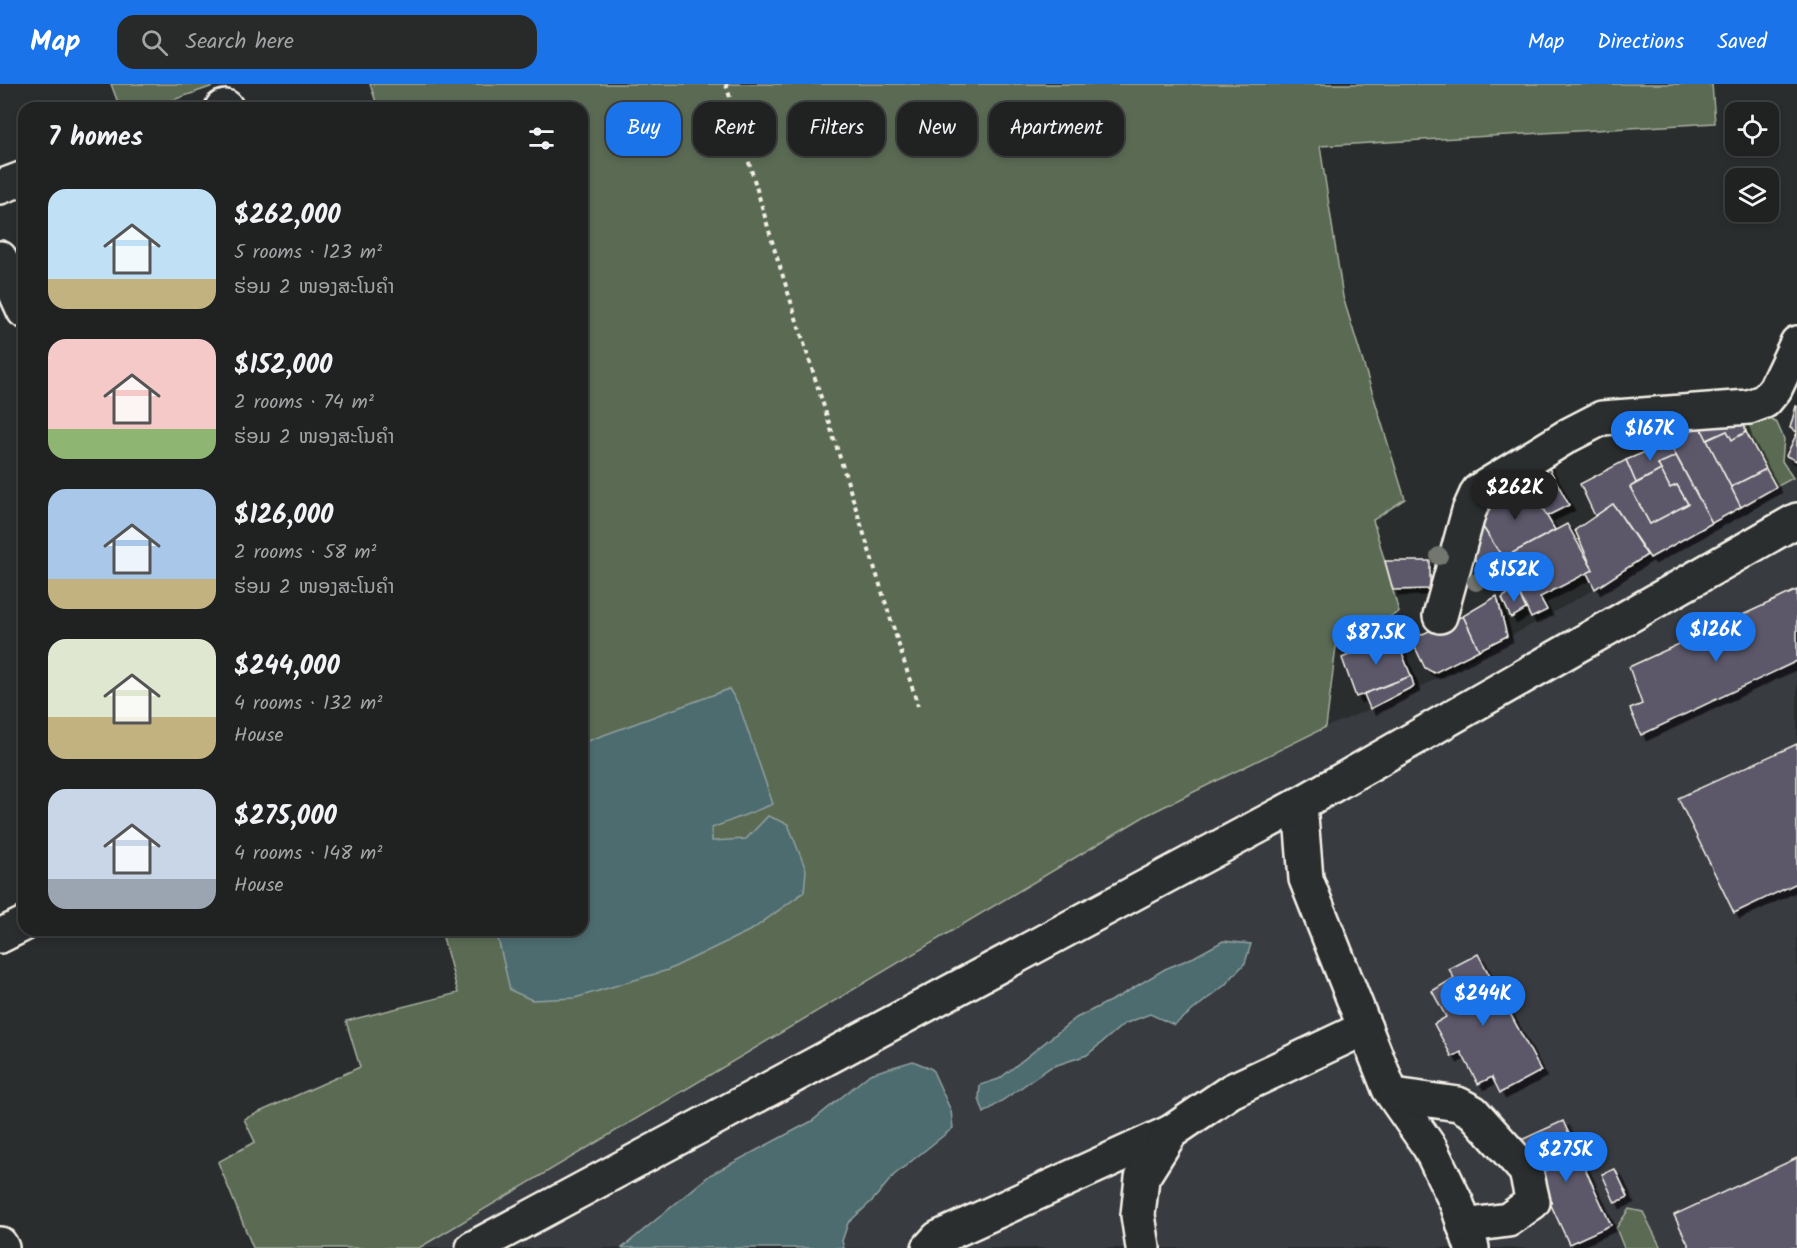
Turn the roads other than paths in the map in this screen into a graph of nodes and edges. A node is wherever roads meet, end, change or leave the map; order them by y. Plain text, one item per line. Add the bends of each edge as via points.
1 (18, 180) edge
2 (0, 187) edge
3 (0, 258) edge
4 (18, 298) edge
5 (1797, 343) edge
6 (1797, 520) edge
7 (1440, 616) dead end
8 (1300, 804) junction
9 (18, 927) edge
10 (0, 936) edge
11 (1365, 1028) junction
12 (1394, 1095) junction
13 (1171, 1132) junction
14 (1468, 1237) edge
15 (0, 1244) edge
16 (1140, 1247) edge
17 (2, 1248) edge
18 (473, 1248) edge
19 (929, 1248) edge

1 - 2 street
3 - 4 street
5 - 7 street via 1765,401 1749,407 1602,418 1478,491 1466,488
6 - 8 street
8 - 11 street via 1306,879
8 - 18 street
9 - 10 street
11 - 12 street
11 - 13 street via 1231,1090
12 - 14 street via 1430,1148
12 - 14 street via 1458,1104 1473,1112 1526,1171 1533,1202 1508,1220
13 - 16 street via 1142,1178 1137,1215
13 - 19 street via 938,1238
15 - 17 street

